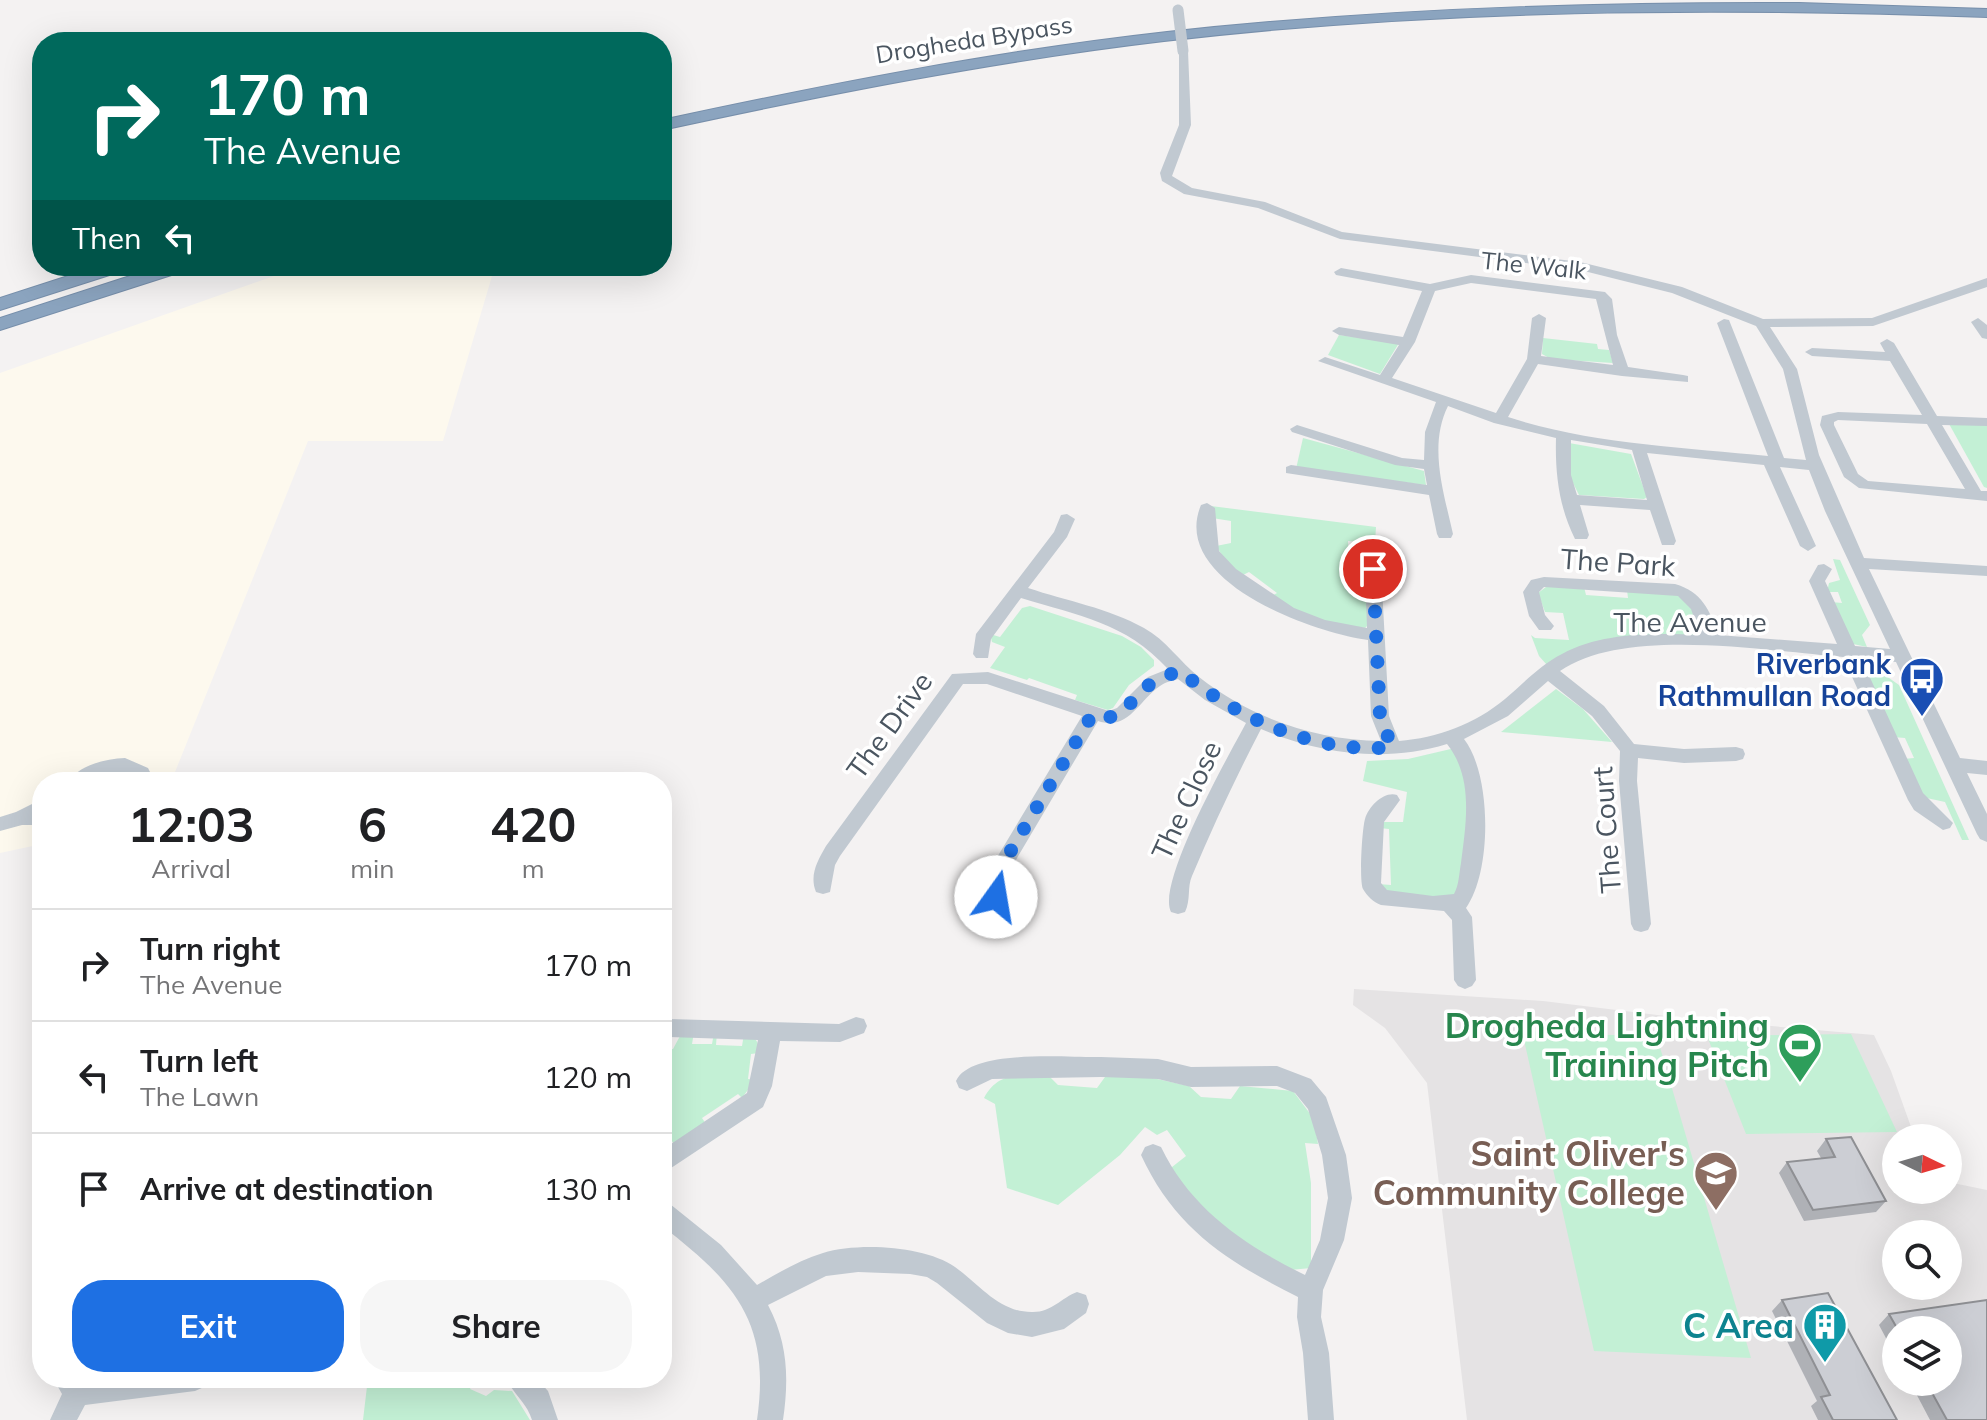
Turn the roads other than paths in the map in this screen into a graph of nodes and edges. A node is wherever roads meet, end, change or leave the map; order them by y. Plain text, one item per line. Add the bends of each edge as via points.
1 (1539, 0) edge
2 (1797, 0) edge
3 (1177, 5) edge
4 (1987, 6) edge
5 (1966, 9) junction
6 (1987, 13) edge
7 (672, 110) edge
8 (672, 123) edge
9 (1341, 272) dead end
10 (62, 276) edge
11 (87, 276) edge
12 (150, 276) edge
13 (1987, 282) edge
14 (1430, 288) junction
15 (0, 294) edge
16 (0, 304) edge
17 (1539, 318) dead end
18 (1978, 322) dead end
19 (1724, 323) dead end
20 (1761, 323) junction
21 (0, 327) edge
22 (1339, 331) dead end
23 (1987, 335) edge
24 (1408, 342) junction
25 (1887, 343) dead end
26 (1812, 352) dead end
27 (1896, 357) junction
28 (1534, 359) junction
29 (1325, 361) dead end
30 (1622, 372) junction
31 (1683, 379) dead end
32 (1384, 380) junction
33 (1444, 401) junction
34 (1932, 419) junction
35 (1499, 420) junction
36 (1987, 422) edge
37 (1297, 429) dead end
38 (1564, 434) junction
39 (1638, 447) junction
40 (1774, 462) junction
41 (1432, 465) junction
42 (1814, 466) junction
43 (1291, 470) dead end
44 (1437, 491) junction
45 (1982, 495) edge
46 (1568, 499) junction
47 (1655, 505) junction
48 (1207, 508) dead end
49 (1067, 519) dead end
50 (1800, 529) junction
51 (1822, 530) dead end
52 (1445, 534) dead end
53 (1581, 535) dead end
54 (1668, 541) dead end
55 (1808, 546) dead end
56 (1362, 554) dead end
57 (1857, 563) junction
58 (1824, 569) dead end
59 (1987, 571) edge
60 (1018, 591) junction
61 (1545, 626) dead end
62 (1376, 635) junction
63 (1711, 642) junction
64 (1848, 651) junction
65 (982, 654) dead end
66 (1904, 657) junction
67 (1180, 671) junction
68 (1548, 671) junction
69 (1092, 715) junction
70 (1256, 721) junction
71 (1451, 736) junction
72 (1392, 747) junction
73 (1629, 750) junction
74 (1736, 754) dead end
75 (1957, 765) junction
76 (1987, 768) edge
77 (93, 772) edge
78 (142, 772) edge
79 (1390, 800) dead end
80 (32, 818) edge
81 (1943, 823) dead end
82 (0, 824) edge
83 (1987, 834) edge
84 (823, 886) dead end
85 (996, 897) dead end
86 (1451, 905) junction
87 (1178, 906) dead end
88 (1641, 924) dead end
89 (1465, 980) dead end
90 (856, 1026) dead end
91 (672, 1028) edge
92 (771, 1030) junction
93 (967, 1081) dead end
94 (1153, 1155) dead end
95 (672, 1156) edge
96 (672, 1220) edge
97 (1311, 1290) junction
98 (755, 1299) junction
99 (1077, 1304) dead end
100 (71, 1388) edge
101 (528, 1388) edge
102 (63, 1420) edge
103 (545, 1420) edge
104 (770, 1420) edge
105 (1321, 1420) edge

1 - 7 highway, Drogheda Bypass via 1333,10 1103,32 829,76
2 - 5 highway
3 - 20 street, bridge via 1185,125 1166,178 1178,187 1261,205 1340,235 1561,263 1631,278
4 - 5 highway
5 - 6 highway
5 - 8 highway, Drogheda Bypass via 1571,7 1236,29 833,87
9 - 14 street, The Walk via 1372,272
10 - 15 highway
11 - 16 highway
12 - 21 highway
13 - 20 street via 1873,322
14 - 24 street
14 - 30 street, The Walk via 1471,279 1600,295
17 - 28 street
18 - 23 street
19 - 40 street via 1742,352
20 - 42 street via 1790,369
22 - 24 street
24 - 32 street
25 - 27 street
26 - 27 street
27 - 34 street
28 - 30 street
28 - 35 street
29 - 32 street
30 - 31 street
32 - 33 street
33 - 35 street
33 - 41 street via 1434,420
34 - 36 street
34 - 45 street
34 - 45 street via 1831,417 1827,425 1857,482
35 - 38 street
37 - 41 street via 1400,462
38 - 39 street
38 - 46 street
39 - 40 street
39 - 47 street
40 - 42 street
40 - 50 street
41 - 44 street
42 - 57 street
43 - 44 street
44 - 52 street
46 - 47 street
46 - 53 street
47 - 54 street
48 - 62 street via 1213,556 1274,605 1321,627
49 - 60 street
50 - 51 street
50 - 55 street
56 - 62 street via 1373,569
57 - 59 street
57 - 66 street
58 - 64 street via 1817,581 1830,596
60 - 65 street via 982,638
60 - 67 street, The Avenue via 1138,632
61 - 63 street, The Park via 1531,592 1544,582 1677,590 1697,602
62 - 72 street via 1380,716
63 - 64 street, The Avenue
63 - 68 street, The Avenue via 1604,646
64 - 66 street, The Avenue
64 - 81 street via 1915,795
66 - 75 street
67 - 69 street via 1154,681 1116,717
67 - 70 street, The Avenue
68 - 71 street, The Avenue via 1490,719
68 - 73 street, The Court via 1598,711
69 - 84 street, The Drive via 988,678 958,678 833,851
69 - 85 street via 997,874
70 - 72 street, The Avenue via 1339,744
70 - 87 street, The Close via 1180,881
71 - 72 street, The Avenue
71 - 86 street via 1466,751 1475,790 1467,890
73 - 74 street
73 - 88 street, The Court
75 - 76 street
75 - 83 street
77 - 78 street via 119,765
79 - 86 street via 1374,820 1372,889 1381,897
80 - 82 street
86 - 89 street via 1462,917
90 - 92 street via 840,1033
91 - 92 street
92 - 95 street via 755,1100
93 - 97 street via 989,1069 1101,1067 1158,1069 1191,1077 1277,1076 1303,1086 1318,1104 1340,1198 1332,1240
94 - 97 street via 1174,1193 1216,1237
96 - 98 street via 722,1259
97 - 105 street via 1309,1317
98 - 99 street via 829,1263 919,1263 943,1272 1006,1319 1038,1326 1061,1320
98 - 104 street via 776,1366
100 - 102 street
101 - 103 street via 539,1400

